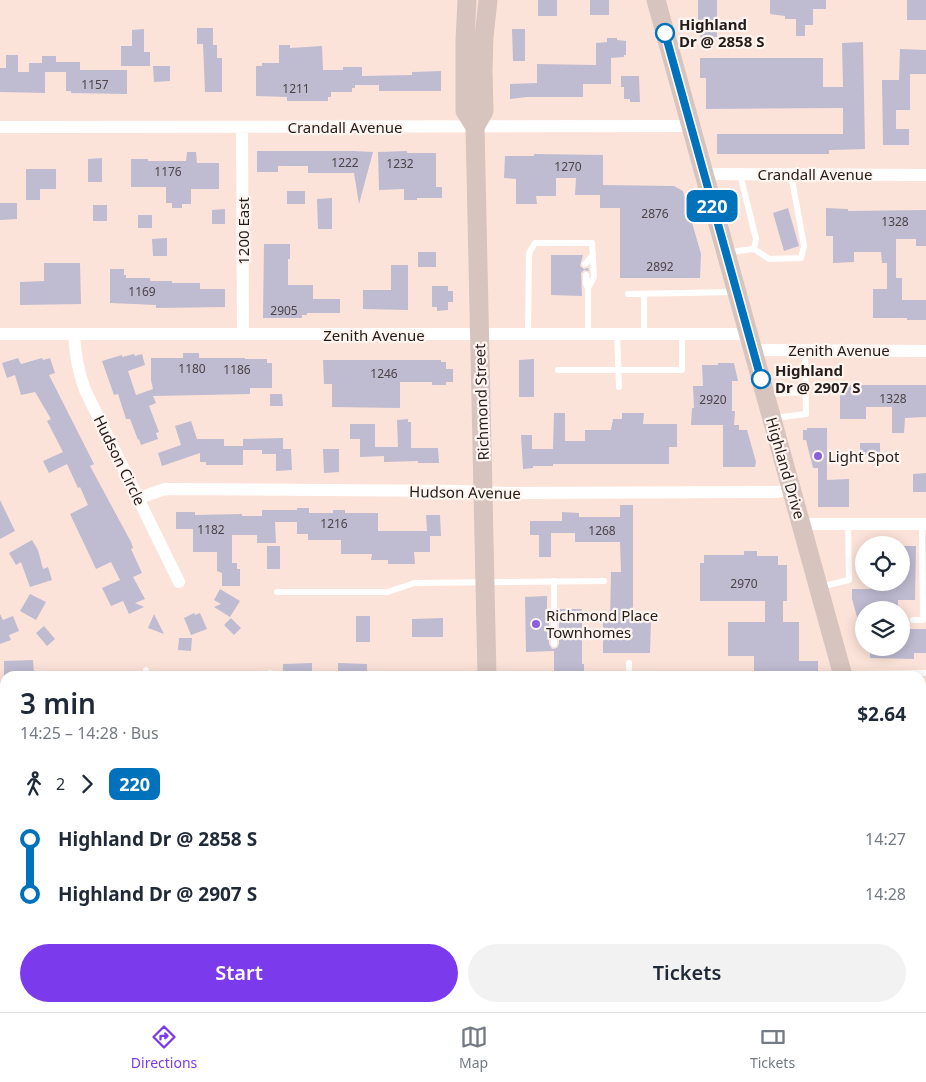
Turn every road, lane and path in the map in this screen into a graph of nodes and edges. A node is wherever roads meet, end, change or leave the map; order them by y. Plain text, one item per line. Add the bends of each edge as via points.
1 (467, 0) edge
2 (488, 0) edge
3 (656, 0) edge
4 (690, 126) junction
5 (0, 127) edge
6 (242, 127) junction
7 (475, 127) junction
8 (703, 174) junction
9 (740, 174) junction
10 (791, 174) junction
11 (926, 175) edge
12 (754, 249) junction
13 (725, 252) junction
14 (593, 255) junction
15 (585, 264) dead end
16 (586, 275) dead end
17 (588, 288) junction
18 (737, 292) junction
19 (628, 294) dead end
20 (644, 294) junction
21 (0, 334) edge
22 (74, 334) junction
23 (243, 334) junction
24 (528, 334) junction
25 (588, 334) junction
26 (618, 334) junction
27 (644, 334) junction
28 (682, 334) junction
29 (480, 335) junction
30 (751, 342) junction
31 (805, 350) junction
32 (926, 350) edge
33 (558, 370) dead end
34 (618, 371) junction
35 (619, 387) dead end
36 (806, 392) junction
37 (765, 394) junction
38 (772, 419) junction
39 (791, 488) junction
40 (484, 492) junction
41 (139, 498) junction
42 (801, 524) junction
43 (848, 524) junction
44 (924, 524) edge
45 (554, 581) junction
46 (604, 581) dead end
47 (179, 582) dead end
48 (485, 582) junction
49 (819, 588) junction
50 (277, 592) dead end
51 (913, 620) dead end
52 (554, 644) dead end
53 (629, 664) dead end
54 (487, 671) edge
55 (629, 671) edge
56 (842, 671) edge

1 - 7 main road, Richmond Street via 465,111
2 - 7 main road, Richmond Street via 484,37 484,111
3 - 4 main road, Highland Drive
4 - 7 street, Crandall Avenue
4 - 8 main road, Highland Drive
5 - 6 street, Crandall Avenue
6 - 7 street, Crandall Avenue
6 - 23 street, 1200 East
7 - 29 main road, Richmond Street
8 - 9 street, Crandall Avenue
8 - 13 main road, Highland Drive
9 - 10 street, Crandall Avenue
9 - 12 lane via 756,239
10 - 11 street, Crandall Avenue
10 - 12 lane via 804,246 801,258 769,259
12 - 13 lane
13 - 18 main road, Highland Drive
14 - 15 lane
14 - 17 lane via 594,277
14 - 24 lane via 592,244 535,243 528,253
16 - 17 lane
17 - 25 lane
18 - 20 lane
18 - 30 main road, Highland Drive
19 - 20 lane
20 - 27 lane
21 - 22 street, Zenith Avenue
22 - 23 street, Zenith Avenue
22 - 41 street, Hudson Circle via 75,354 85,390
23 - 29 street, Zenith Avenue
24 - 25 street, Zenith Avenue
24 - 29 street, Zenith Avenue
25 - 26 street, Zenith Avenue
26 - 27 street, Zenith Avenue
26 - 34 lane
27 - 28 street, Zenith Avenue
28 - 30 street, Zenith Avenue
28 - 34 lane via 682,370
29 - 40 main road, Richmond Street
30 - 31 street, Zenith Avenue
30 - 37 main road, Highland Drive
31 - 32 street, Zenith Avenue
31 - 36 lane
33 - 34 lane
34 - 35 lane
36 - 37 lane
36 - 38 lane via 806,414
37 - 38 main road, Highland Drive
38 - 39 main road, Highland Drive
39 - 40 street, Hudson Avenue via 777,492
39 - 42 main road, Highland Drive
40 - 41 street, Hudson Avenue via 165,489
40 - 48 main road, Richmond Street
41 - 47 street, Hudson Circle
42 - 43 street
42 - 49 main road, Highland Drive
43 - 44 street
43 - 49 lane via 849,580
44 - 51 lane via 923,620
45 - 46 lane
45 - 48 lane
45 - 52 lane
48 - 50 lane via 414,584 388,592
48 - 54 main road, Richmond Street
49 - 56 main road, Highland Drive
53 - 55 lane

